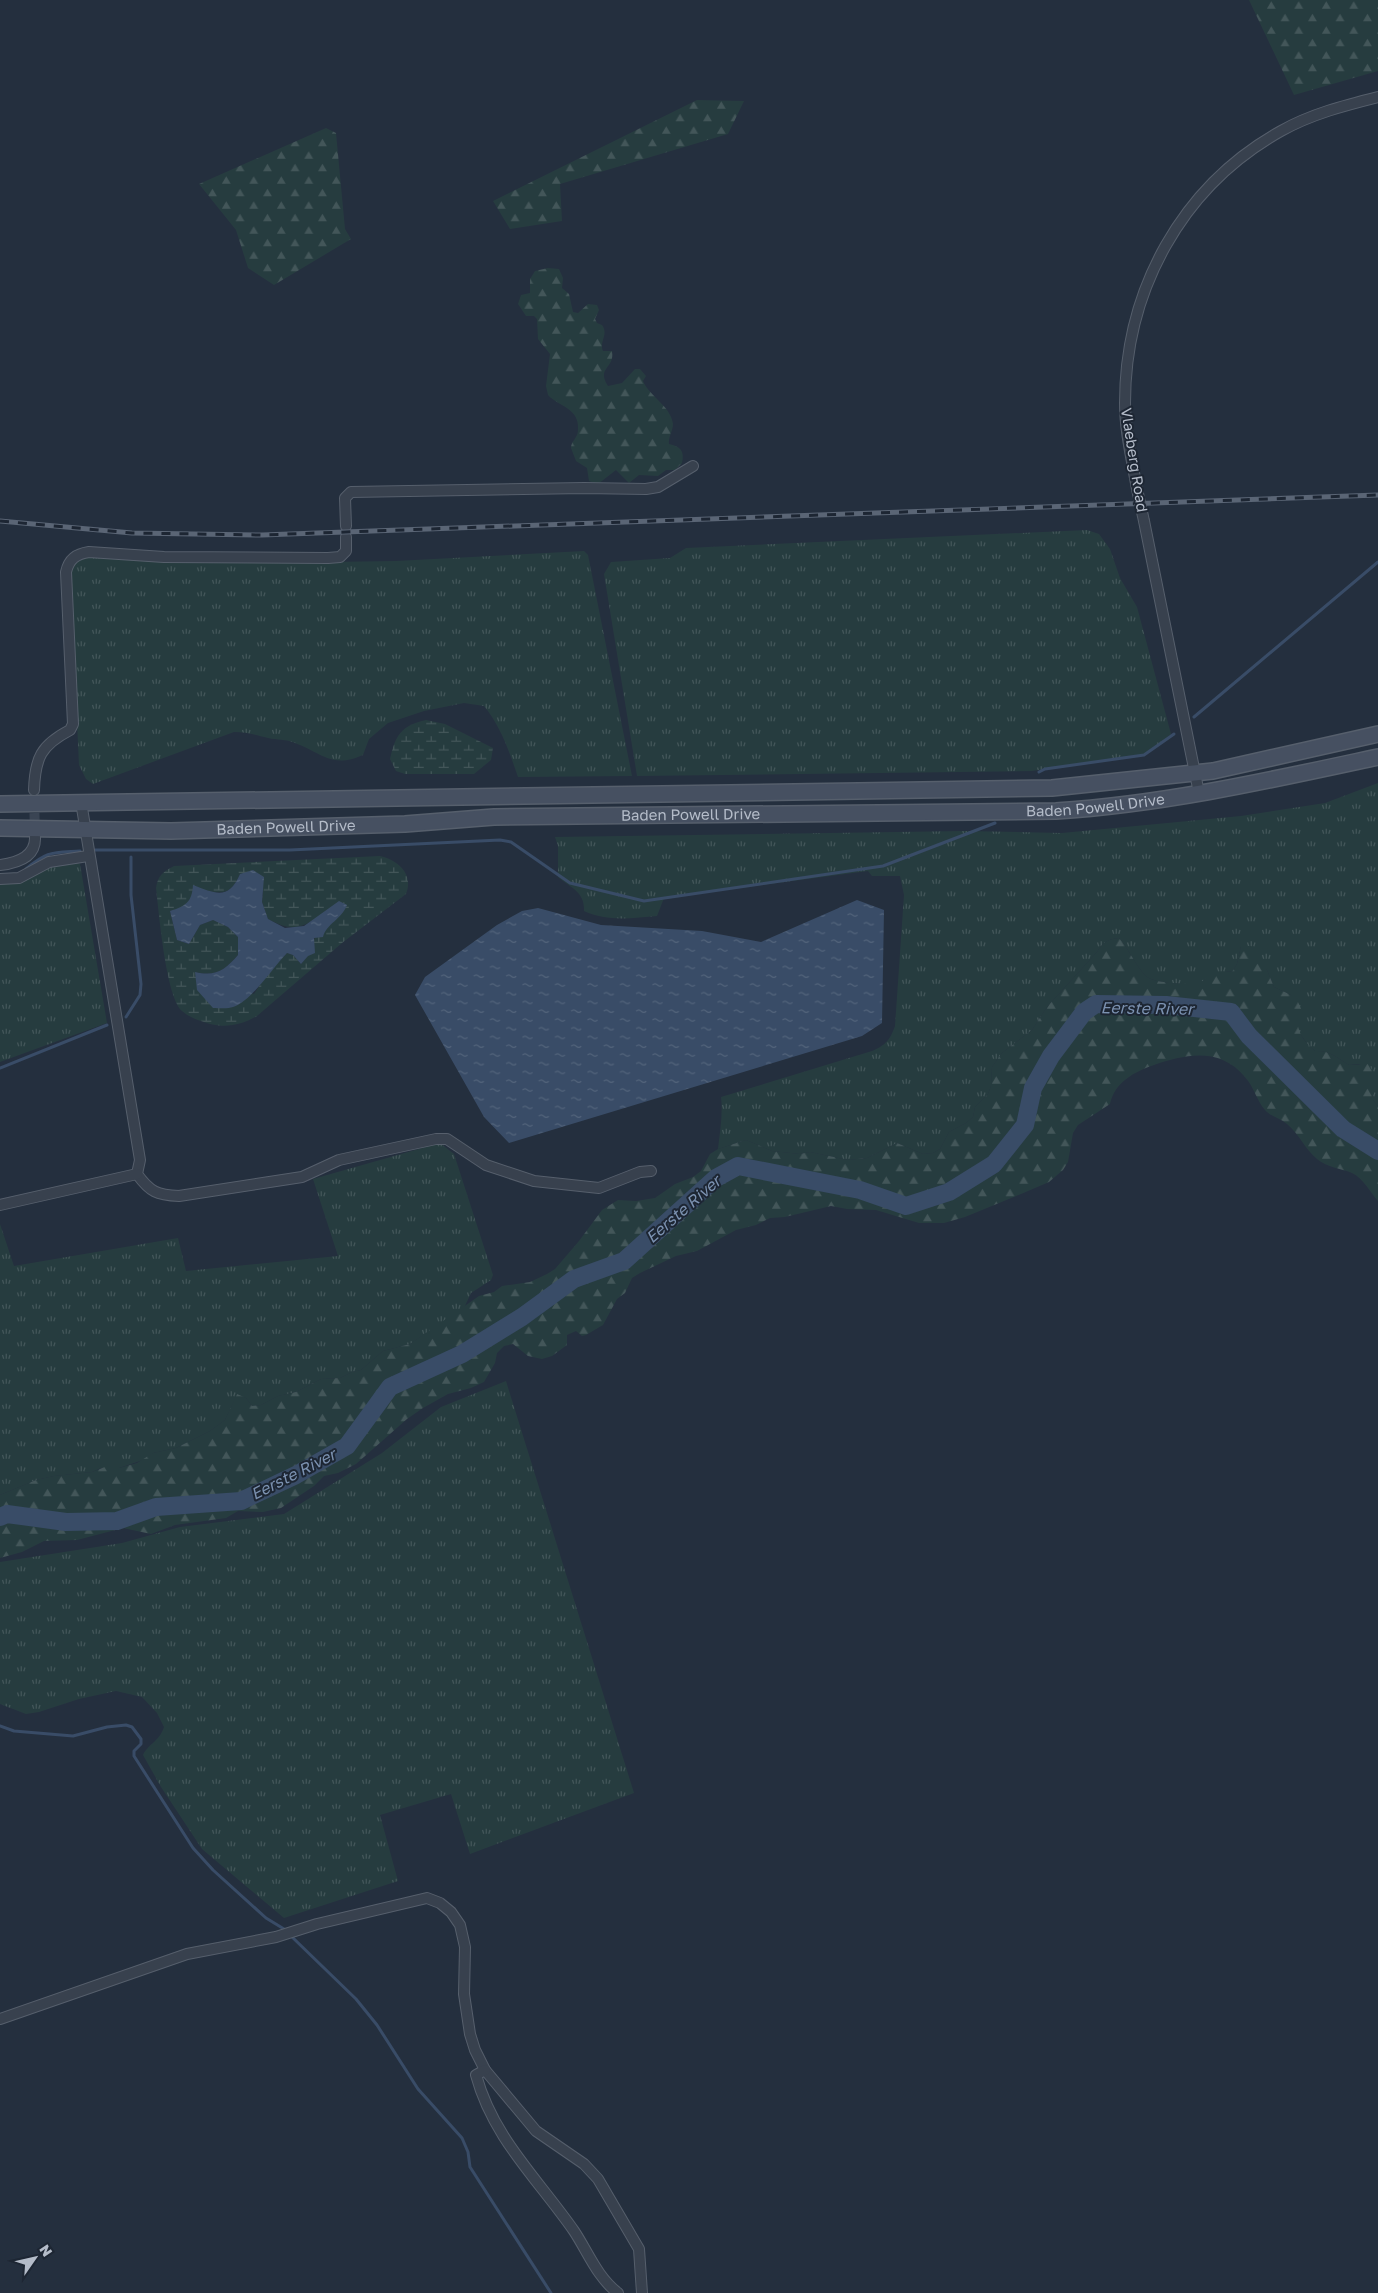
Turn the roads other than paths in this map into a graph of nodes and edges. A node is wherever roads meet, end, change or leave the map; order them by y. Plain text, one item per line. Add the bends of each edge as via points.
1 (1378, 97) edge
2 (692, 466) dead end
3 (346, 526) dead end
4 (346, 537) dead end
5 (1378, 734) edge
6 (1378, 757) edge
7 (1194, 774) junction
8 (34, 790) tunnel mouth
9 (1198, 793) junction
10 (81, 802) junction
11 (0, 804) edge
12 (0, 828) edge
13 (85, 828) junction
14 (36, 837) tunnel mouth
15 (88, 856) junction
16 (0, 865) edge
17 (0, 879) edge
18 (651, 1171) dead end
19 (137, 1174) junction
20 (0, 1205) edge
21 (0, 2019) edge
22 (485, 2070) junction
23 (618, 2293) edge
24 (642, 2293) edge

1 - 7 street, Vlaeberg Road, bridge via 1317,115 1282,130 1230,166 1192,205 1161,251 1137,310 1126,371 1127,432
2 - 3 street via 658,487 646,489 351,492 345,498
4 - 8 street via 346,551 340,557 328,558 164,558 79,553 69,562 66,572 73,724 70,730 45,747 36,764
5 - 7 main road, Baden Powell Drive
6 - 9 main road, Baden Powell Drive
7 - 9 street, Vlaeberg Road
7 - 10 main road, Baden Powell Drive via 1033,789
9 - 13 main road, Baden Powell Drive via 1102,808 1056,811 494,817 404,824 171,831
10 - 11 main road, Baden Powell Drive
10 - 13 street
12 - 13 main road, Baden Powell Drive
13 - 15 street
14 - 16 street via 36,846 29,855 13,864
15 - 17 street via 49,862 19,878
15 - 19 street via 140,1160
18 - 19 street via 640,1172 600,1188 541,1182 486,1165 447,1139 436,1139 339,1160 302,1177 179,1196 159,1195
19 - 20 street
21 - 22 street via 187,1954 276,1937 427,1898 440,1903 460,1925 465,1947 464,1994 470,2034
22 - 23 street via 476,2075 486,2107 522,2164 574,2231 601,2276
22 - 24 street via 536,2131 584,2164 598,2179 639,2249

